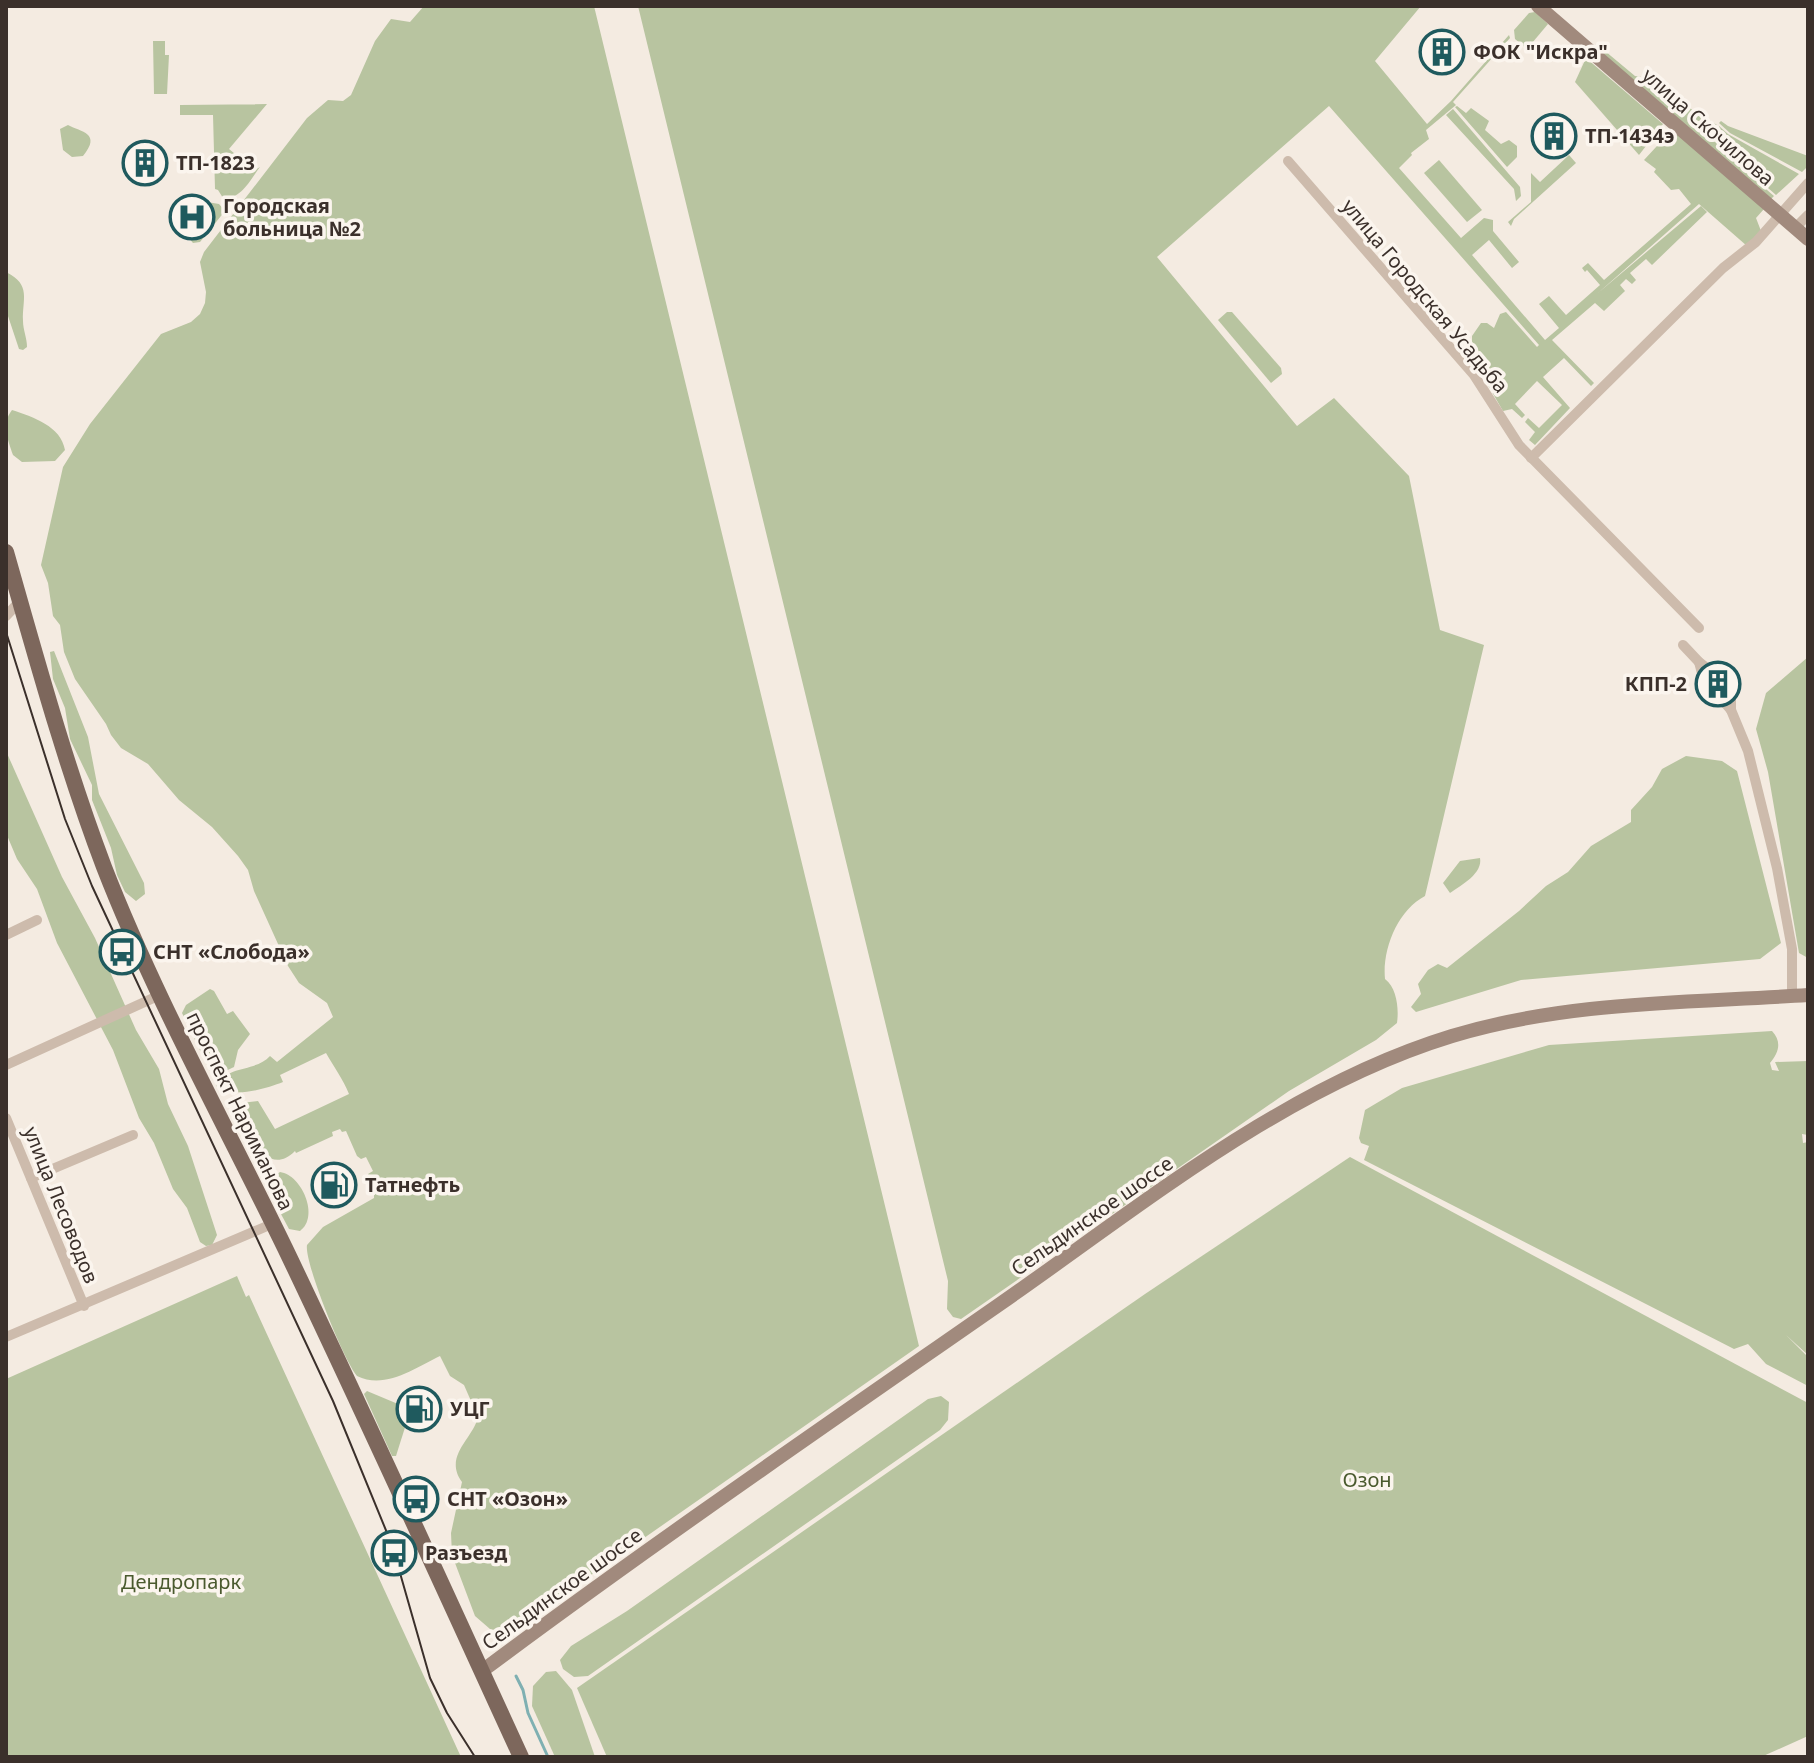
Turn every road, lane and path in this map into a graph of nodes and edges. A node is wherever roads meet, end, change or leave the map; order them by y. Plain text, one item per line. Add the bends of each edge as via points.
1 (1538, 6) edge
2 (1288, 161) dead end
3 (1808, 183) edge
4 (1780, 215) junction
5 (1808, 215) edge
6 (1795, 228) junction
7 (1808, 239) edge
8 (1531, 458) junction
9 (6, 552) edge
10 (20, 601) junction
11 (6, 616) edge
12 (1699, 628) dead end
13 (1683, 645) dead end
14 (37, 920) dead end
15 (6, 935) edge
16 (160, 995) junction
17 (1808, 995) edge
18 (1792, 996) junction
19 (6, 1065) edge
20 (6, 1118) edge
21 (133, 1135) dead end
22 (31, 1178) junction
23 (272, 1224) junction
24 (84, 1306) junction
25 (6, 1337) edge
26 (482, 1671) junction
27 (521, 1757) edge

1 - 4 main road, улица Скочилова
2 - 8 street, улица Городская Усадьба via 1474,375
3 - 4 street
4 - 6 main road, улица Скочилова
4 - 8 street
5 - 6 street
6 - 7 main road, улица Скочилова
8 - 12 street, улица Городская Усадьба
9 - 10 main road, проспект Нариманова
10 - 11 street
10 - 16 main road, проспект Нариманова via 79,798
13 - 18 street via 1731,691 1731,710 1748,751 1777,868 1792,949
14 - 15 street
16 - 19 street
16 - 23 main road, проспект Нариманова
17 - 18 main road, Сельдинское шоссе
18 - 26 main road, Сельдинское шоссе via 1566,1010 1450,1037 1347,1076 1200,1165
20 - 22 street, улица Лесоводов
21 - 22 street
22 - 24 street, улица Лесоводов
23 - 24 street
23 - 26 main road, проспект Нариманова
24 - 25 street
26 - 27 main road, проспект Нариманова

